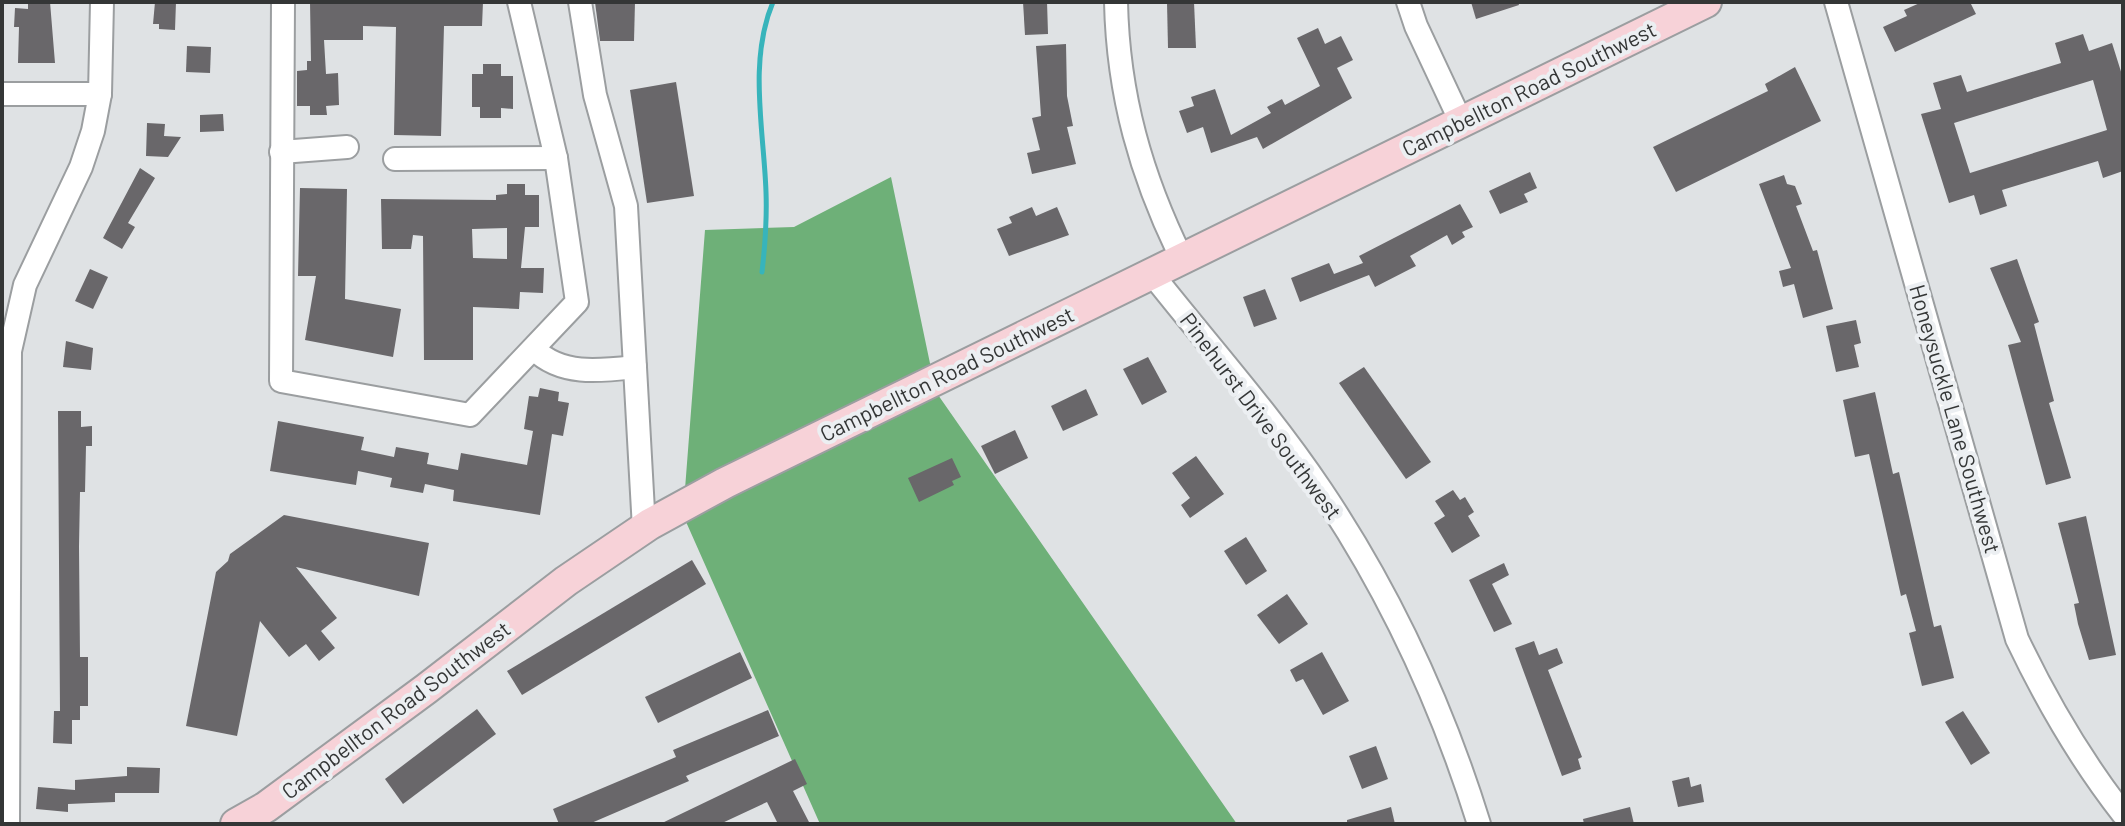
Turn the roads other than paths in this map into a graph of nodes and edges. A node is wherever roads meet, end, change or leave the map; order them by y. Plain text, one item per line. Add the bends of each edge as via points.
1 (102, 2) edge
2 (283, 2) edge
3 (519, 2) edge
4 (580, 2) edge
5 (1116, 2) edge
6 (1408, 2) edge
7 (1706, 2) edge
8 (1836, 2) edge
9 (2, 94) edge
10 (100, 94) junction
11 (1461, 122) junction
12 (347, 147) dead end
13 (281, 152) junction
14 (556, 158) junction
15 (395, 159) dead end
16 (1182, 259) junction
17 (1152, 274) junction
18 (534, 349) junction
19 (635, 367) junction
20 (644, 529) junction
21 (2123, 814) edge
22 (266, 815) edge
23 (8, 824) edge
24 (236, 824) edge
25 (1479, 824) edge

1 - 10 street
2 - 13 street
3 - 14 street
4 - 19 street via 595,95 626,206
5 - 16 street via 1124,103 1157,209
6 - 11 street
7 - 11 main road, Campbellton Road Southwest
8 - 21 street, Honeysuckle Lane Southwest via 2017,639 2047,704
9 - 10 street
10 - 23 street via 81,167 25,285 10,351
11 - 16 main road, Campbellton Road Southwest
12 - 13 street
13 - 18 street via 281,381 470,415
14 - 15 street
14 - 18 street via 577,302
16 - 17 main road, Campbellton Road Southwest
17 - 20 main road, Campbellton Road Southwest via 725,483
17 - 25 street, Pinehurst Drive Southwest via 1319,487 1369,566 1422,669 1456,749
18 - 19 street via 565,368
19 - 20 street
20 - 22 main road, Campbellton Road Southwest via 566,581
22 - 24 main road, Campbellton Road Southwest

